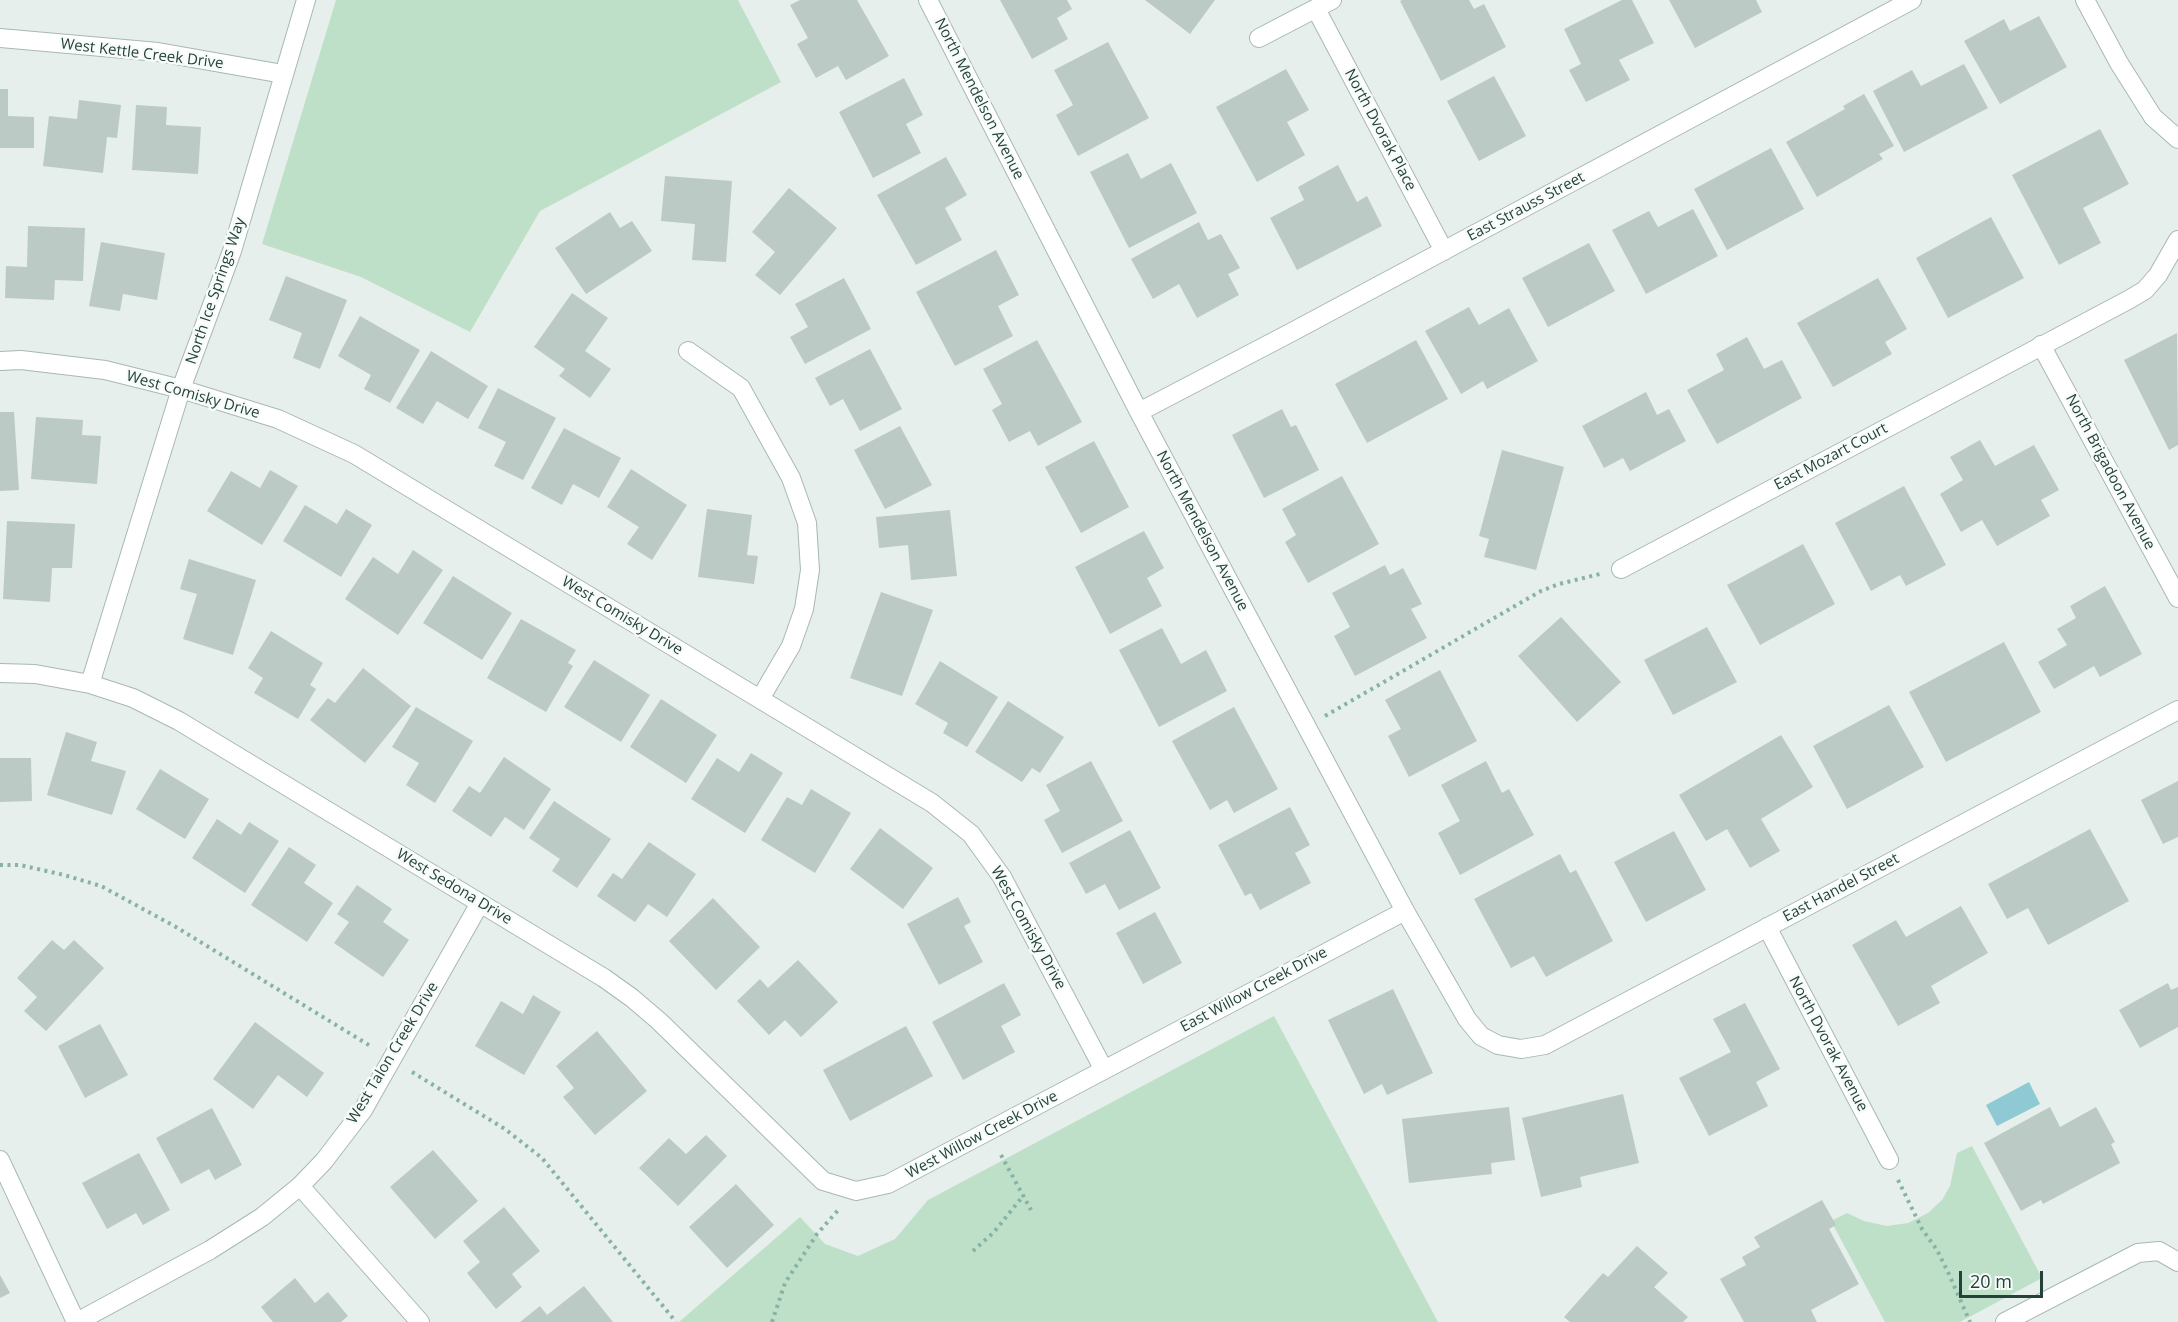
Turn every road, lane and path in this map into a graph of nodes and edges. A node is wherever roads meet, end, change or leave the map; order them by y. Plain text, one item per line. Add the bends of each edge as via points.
1 (306, 0) edge
2 (928, 0) edge
3 (1332, 0) edge
4 (1912, 0) edge
5 (2085, 0) edge
6 (1316, 9) junction
7 (0, 38) edge
8 (1259, 38) dead end
9 (283, 74) junction
10 (2178, 139) edge
11 (2178, 240) edge
12 (1444, 251) junction
13 (2042, 345) junction
14 (688, 351) dead end
15 (0, 361) edge
16 (181, 388) junction
17 (1139, 412) junction
18 (1621, 569) joint
19 (2178, 598) edge
20 (0, 673) edge
21 (90, 684) junction
22 (760, 699) junction
23 (2178, 710) edge
24 (1306, 727) junction
25 (0, 865) edge
26 (480, 903) junction
27 (1405, 911) junction
28 (1767, 927) junction
29 (1498, 1045) joint
30 (378, 1051) dead end
31 (1104, 1070) junction
32 (415, 1074) dead end
33 (1001, 1155) dead end
34 (0, 1160) edge
35 (1889, 1160) joint
36 (300, 1186) junction
37 (856, 1191) junction
38 (1023, 1196) junction
39 (1031, 1210) dead end
40 (973, 1251) dead end
41 (2178, 1262) edge
42 (76, 1322) edge
43 (420, 1322) edge
44 (676, 1322) edge
45 (772, 1322) edge
46 (1970, 1322) edge
47 (2005, 1322) edge

1 - 9 street, North Ice Springs Way
2 - 17 street, North Mendelson Avenue
3 - 6 street
4 - 12 street, East Strauss Street
5 - 10 street via 2153,117
6 - 8 street
6 - 12 street, North Dvorak Place
7 - 9 street, West Kettle Creek Drive via 158,52
9 - 16 street, North Ice Springs Way via 232,251
11 - 13 street, East Mozart Court via 2145,290
12 - 17 street, East Strauss Street
13 - 18 street, East Mozart Court
13 - 19 street, North Brigadoon Avenue
14 - 22 street via 741,388 791,478 807,523 810,570 804,609 791,645
15 - 16 street, West Comisky Drive via 105,370
16 - 21 street, North Ice Springs Way
16 - 22 street, West Comisky Drive via 278,419 354,454
17 - 24 street, North Mendelson Avenue
18 - 24 path via 1541,591
20 - 21 street, West Sedona Drive via 35,674
21 - 26 street, West Sedona Drive via 133,698 179,721
22 - 31 street, West Comisky Drive via 932,802 971,834 1002,877
23 - 28 street, East Handel Street
24 - 27 street, North Mendelson Avenue
25 - 30 path via 20,865 101,886 186,933
26 - 36 street, West Talon Creek Drive via 363,1110
26 - 37 street, West Sedona Drive via 632,998 823,1181
27 - 29 street, North Mendelson Avenue via 1467,1019 1481,1036
27 - 31 street, East Willow Creek Drive
28 - 29 street, East Handel Street via 1545,1045
28 - 35 street, North Dvorak Avenue
31 - 37 street, West Willow Creek Drive via 888,1184
32 - 44 path via 505,1129 542,1158
33 - 38 path
34 - 42 street
35 - 46 path
36 - 42 street, West Talon Creek Drive via 262,1217 210,1250
36 - 43 street
37 - 45 path via 817,1234 785,1282
38 - 39 path
38 - 40 path
41 - 47 street via 2159,1251 2138,1253

